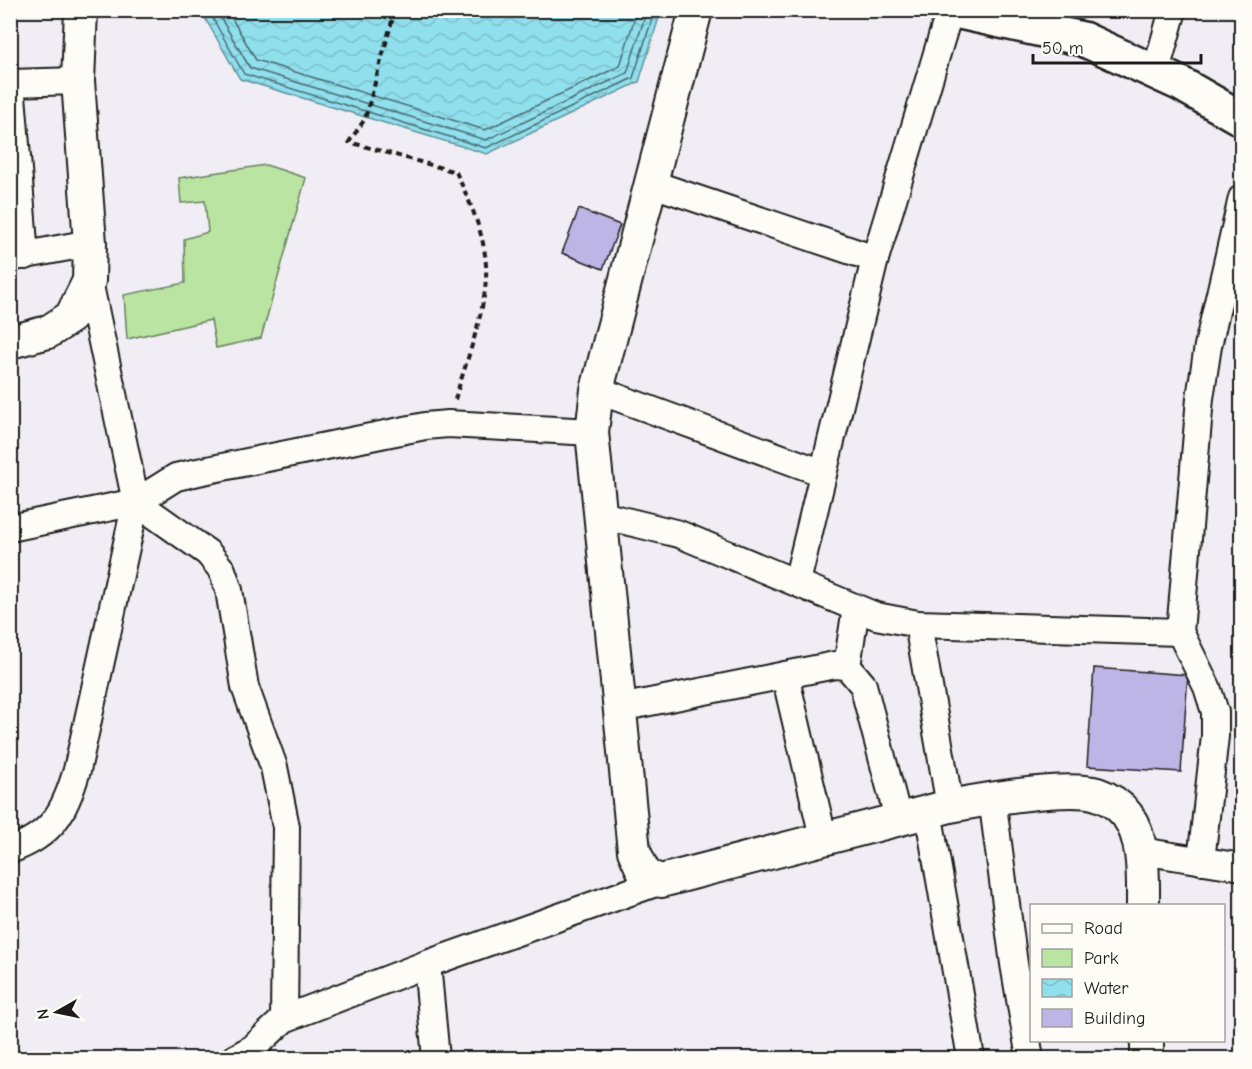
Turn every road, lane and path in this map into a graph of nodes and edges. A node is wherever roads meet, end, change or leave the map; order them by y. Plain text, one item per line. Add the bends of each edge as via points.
1 (81, 10) edge
2 (395, 10) edge
3 (696, 10) edge
4 (950, 10) edge
5 (1173, 10) edge
6 (1156, 71) junction
7 (78, 81) junction
8 (11, 83) edge
9 (1242, 119) edge
10 (650, 183) junction
11 (1242, 198) edge
12 (90, 243) junction
13 (18, 257) edge
14 (875, 259) junction
15 (89, 281) junction
16 (10, 342) edge
17 (597, 390) junction
18 (448, 424) junction
19 (592, 432) junction
20 (823, 473) junction
21 (136, 502) junction
22 (601, 515) junction
23 (10, 528) edge
24 (797, 582) junction
25 (856, 608) junction
26 (918, 624) junction
27 (1180, 632) junction
28 (847, 666) junction
29 (785, 675) junction
30 (620, 708) junction
31 (992, 798) junction
32 (925, 812) junction
33 (823, 837) junction
34 (10, 850) edge
35 (1141, 851) junction
36 (1201, 861) junction
37 (1242, 867) edge
38 (661, 881) junction
39 (1143, 904) edge
40 (1023, 962) edge
41 (426, 964) junction
42 (284, 1019) junction
43 (1147, 1042) edge
44 (1024, 1058) edge
45 (235, 1059) edge
46 (436, 1059) edge
47 (972, 1059) edge
48 (1147, 1059) edge

1 - 7 main road
2 - 18 path via 365,119 349,142 456,172 475,214 486,278
3 - 10 main road
4 - 6 highway via 1083,39
4 - 14 street
5 - 6 street
6 - 9 highway
7 - 8 street
7 - 12 main road
8 - 13 street
10 - 14 street
10 - 17 main road
11 - 27 street via 1200,398
12 - 13 street
12 - 15 main road
14 - 20 street
15 - 16 main road via 71,317 48,332
15 - 21 street
17 - 19 main road
17 - 20 street
18 - 19 street
18 - 21 street via 176,477
19 - 22 main road
20 - 24 street
21 - 23 street
21 - 34 street via 66,805 32,842
21 - 42 street via 208,553 222,570 229,590 245,687 274,768 286,827
22 - 24 street via 679,534
22 - 30 main road
24 - 25 street
25 - 26 street via 894,621
25 - 28 street
26 - 27 street
26 - 32 street
27 - 36 street via 1215,712
28 - 29 street
28 - 32 street via 863,685
29 - 30 street
29 - 33 street
30 - 38 main road via 634,851 645,875
31 - 32 main road
31 - 35 main road via 1096,794 1116,804 1128,817
31 - 40 street
32 - 33 main road
32 - 47 street
33 - 38 main road
35 - 36 street
35 - 39 main road
36 - 37 street
38 - 41 street
40 - 44 street
41 - 42 street
41 - 46 street
42 - 45 street
43 - 48 main road

